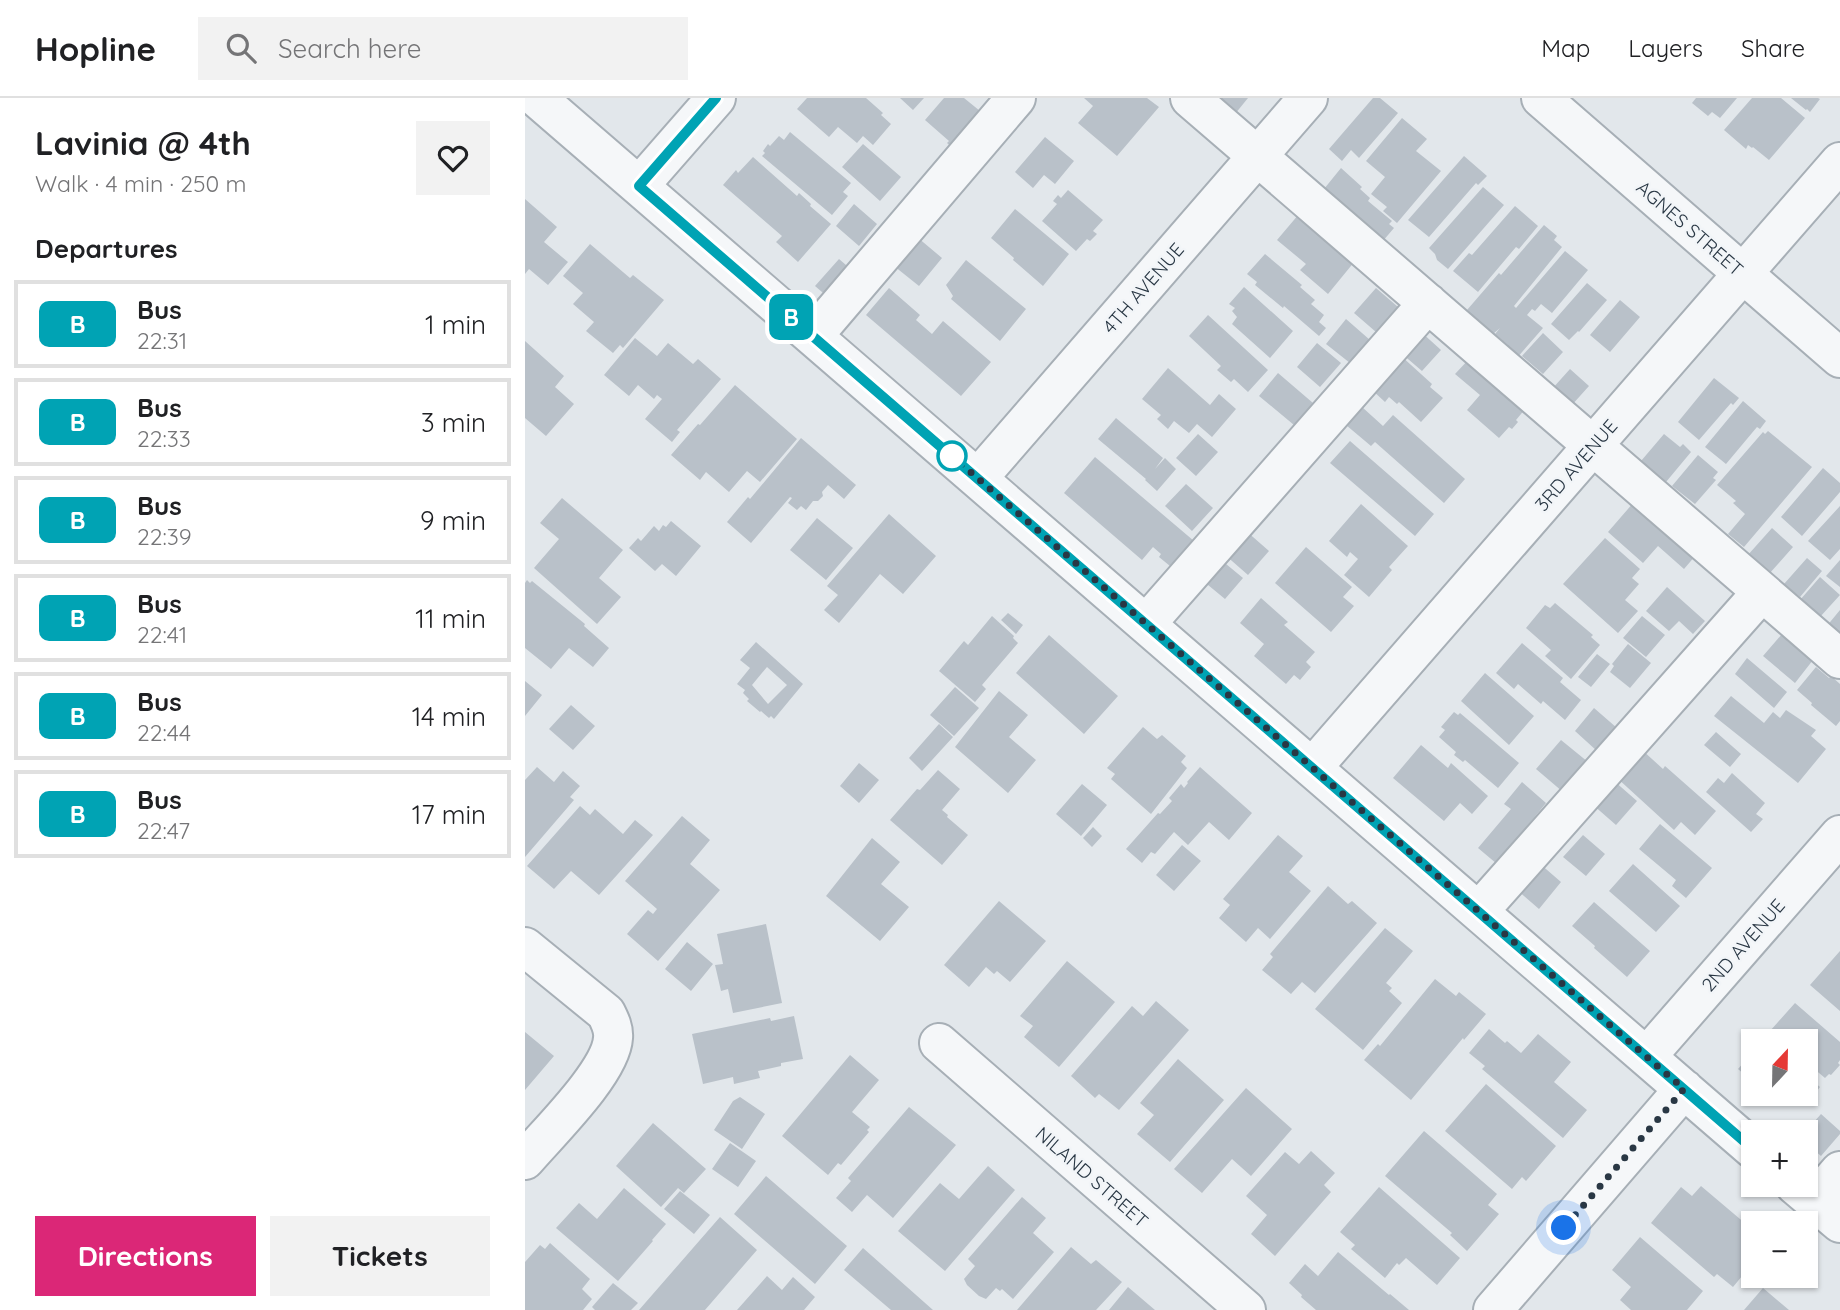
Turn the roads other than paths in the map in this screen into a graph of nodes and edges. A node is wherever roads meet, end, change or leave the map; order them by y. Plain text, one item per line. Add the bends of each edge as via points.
1 (537, 98) edge
2 (716, 98) edge
3 (1016, 98) edge
4 (1190, 98) edge
5 (1308, 98) edge
6 (1541, 98) edge
7 (1258, 156) junction
8 (1840, 162) edge
9 (639, 186) junction
10 (1743, 273) junction
11 (1428, 303) junction
12 (813, 336) junction
13 (1840, 358) edge
14 (1593, 446) junction
15 (978, 478) junction
16 (1762, 592) junction
17 (1146, 624) junction
18 (1840, 659) edge
19 (1312, 768) junction
20 (1840, 835) edge
21 (1479, 911) junction
22 (525, 947) edge
23 (939, 1043) dead end
24 (1647, 1056) junction
25 (1684, 1089) junction
26 (1741, 1139) edge
27 (525, 1160) edge
28 (1840, 1171) edge
29 (1816, 1203) edge
30 (1245, 1310) edge
31 (1493, 1310) edge

1 - 9 street
2 - 9 street
3 - 12 street
4 - 7 street
5 - 7 street, 4TH AVENUE
6 - 10 street, AGNES STREET
7 - 11 street
7 - 15 street, 4TH AVENUE
8 - 10 street, 3RD AVENUE
9 - 12 street
10 - 13 street, AGNES STREET
10 - 14 street, 3RD AVENUE
11 - 14 street
11 - 17 street
12 - 15 street
14 - 16 street
14 - 19 street, 3RD AVENUE
15 - 17 street
16 - 18 street
16 - 21 street
17 - 19 street
19 - 21 street
20 - 24 street, 2ND AVENUE
21 - 24 street
22 - 27 street via 606,1013 613,1038 607,1059 585,1091
23 - 30 street, NILAND STREET
24 - 25 street
25 - 26 street
25 - 31 street
28 - 29 street

